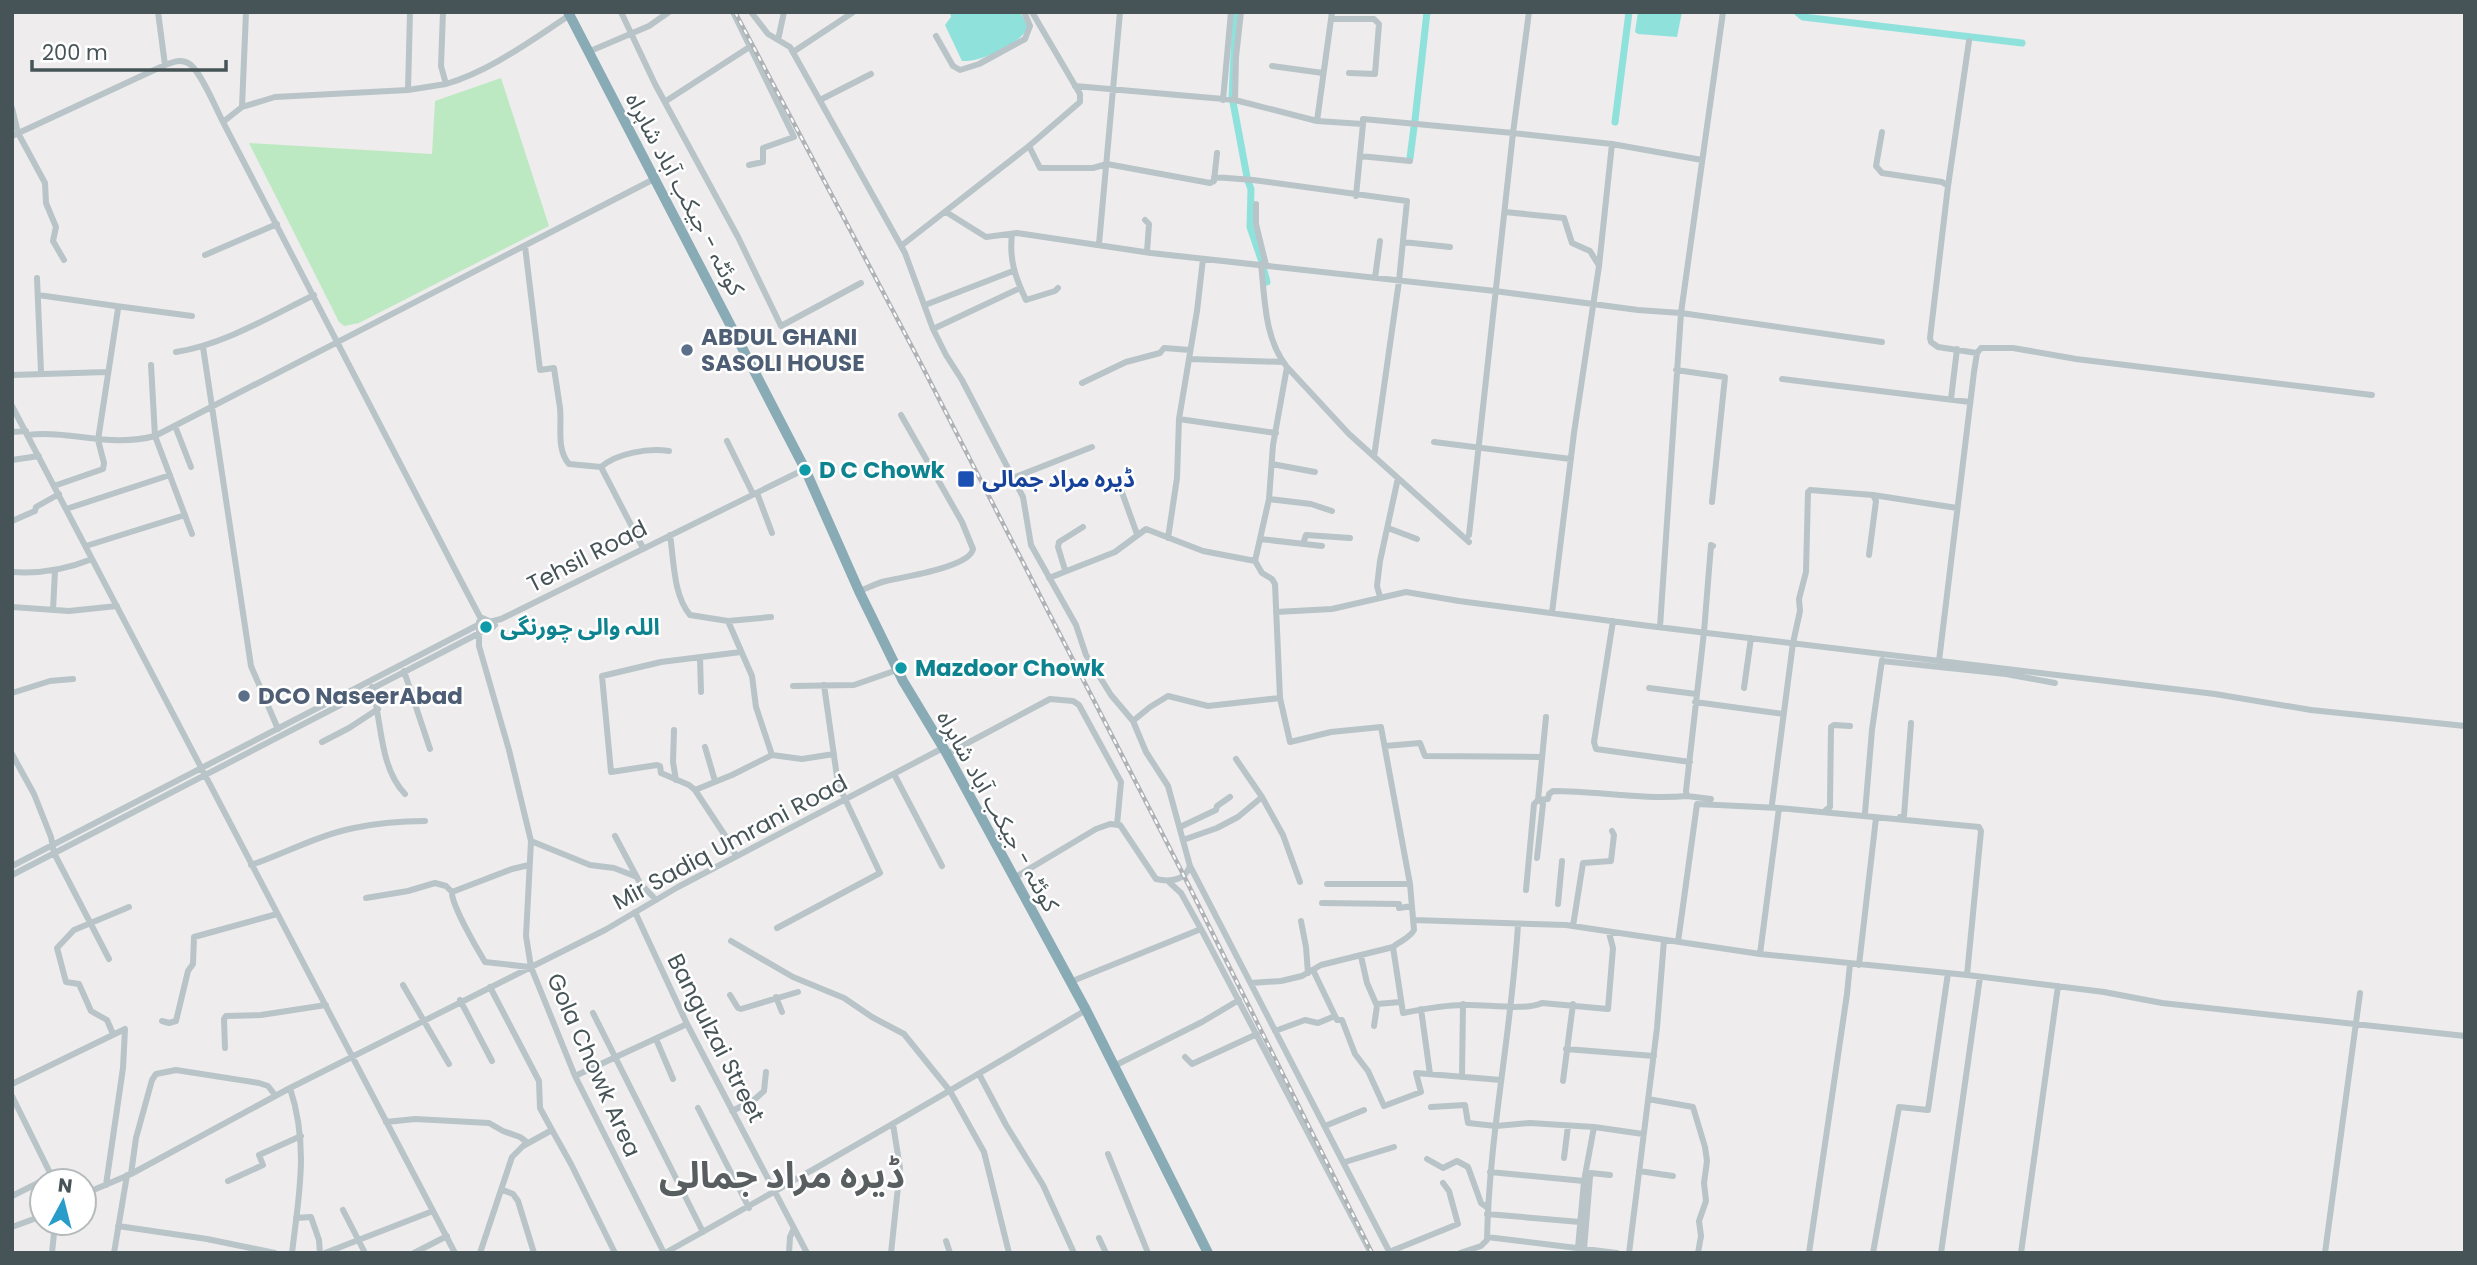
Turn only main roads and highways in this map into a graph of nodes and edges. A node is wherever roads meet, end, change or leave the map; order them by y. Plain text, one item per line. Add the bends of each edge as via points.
1 (569, 14) edge
2 (1208, 1253) edge

1 - 2 highway, کوئٹہ - جیکب آباد شاہراہ via 805,469 897,670 1086,1010

